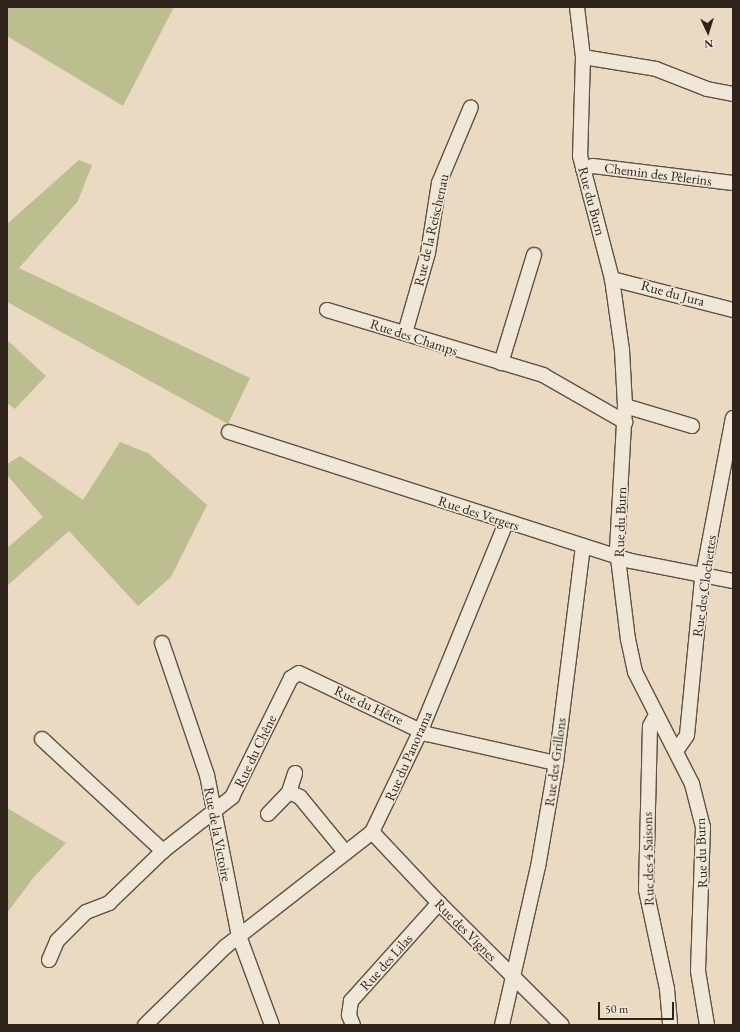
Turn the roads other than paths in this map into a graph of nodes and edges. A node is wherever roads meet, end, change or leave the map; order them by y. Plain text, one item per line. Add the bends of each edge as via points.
1 (577, 7) edge
2 (583, 57) junction
3 (733, 94) edge
4 (471, 107) dead end
5 (583, 169) junction
6 (733, 183) edge
7 (534, 255) dead end
8 (612, 279) junction
9 (327, 310) dead end
10 (733, 310) edge
11 (405, 333) junction
12 (501, 363) junction
13 (625, 406) junction
14 (733, 418) edge
15 (625, 422) junction
16 (692, 426) dead end
17 (229, 432) dead end
18 (506, 523) junction
19 (583, 546) junction
20 (618, 556) junction
21 (703, 574) junction
22 (733, 581) edge
23 (162, 643) dead end
24 (299, 673) joint
25 (655, 717) junction
26 (421, 730) junction
27 (42, 739) dead end
28 (676, 751) junction
29 (556, 762) junction
30 (295, 774) dead end
31 (289, 792) junction
32 (214, 813) junction
33 (268, 814) dead end
34 (372, 832) junction
35 (163, 851) junction
36 (346, 853) junction
37 (439, 903) junction
38 (239, 936) junction
39 (49, 960) dead end
40 (512, 976) junction
41 (144, 1025) edge
42 (272, 1025) edge
43 (353, 1025) edge
44 (502, 1025) edge
45 (562, 1025) edge
46 (670, 1025) edge
47 (707, 1025) edge

1 - 2 street, Rue du Burn
2 - 3 street via 656,69 707,89
2 - 5 street, Rue du Burn via 579,141
4 - 11 street, Rue de la Reischenau via 439,183 428,253
5 - 6 street, Chemin des Pèlerins via 594,166
5 - 8 street, Rue du Burn
7 - 12 street
8 - 10 street, Rue du Jura
8 - 13 street, Rue du Burn via 622,350
9 - 11 street, Rue des Champs
11 - 12 street, Rue des Champs
12 - 15 street, Rue des Champs via 557,381
13 - 15 street, Rue du Burn
13 - 16 street
14 - 21 street, Rue des Clochettes
15 - 20 street, Rue du Burn
17 - 18 street, Rue des Vergers
18 - 19 street, Rue des Vergers
18 - 26 street, Rue du Panorama
19 - 20 street, Rue des Vergers
19 - 29 street, Rue des Grillons
20 - 21 street, Rue des Vergers
20 - 25 street, Rue du Burn via 635,672
21 - 22 street, Rue des Vergers
21 - 28 street, Rue des Clochettes via 687,735
23 - 32 street, Rue de la Victoire via 207,775
24 - 26 street, Rue du Hêtre
24 - 32 street, Rue du Chêne via 291,678 232,797
25 - 28 street, Rue du Burn
25 - 46 street, Rue des 4 Saisons via 650,726 646,890 667,989
26 - 29 street, Rue du Hêtre via 438,738
26 - 34 street, Rue du Panorama
27 - 35 street
28 - 47 street, Rue du Burn via 692,784 703,827 698,971
29 - 40 street, Rue des Grillons via 538,867
30 - 31 street
31 - 33 street
31 - 36 street via 300,797
32 - 35 street, Rue du Chêne
32 - 38 street, Rue de la Victoire
34 - 36 street, Rue du Panorama
34 - 37 street, Rue des Vignes
35 - 39 street, Rue du Chêne via 109,903 86,912 57,941
36 - 38 street, Rue du Panorama
37 - 40 street, Rue des Vignes
37 - 43 street, Rue des Lilas via 351,1001 349,1015
38 - 41 street, Rue du Panorama
38 - 42 street, Rue de la Victoire
40 - 44 street, Rue des Grillons
40 - 45 street, Rue des Vignes

